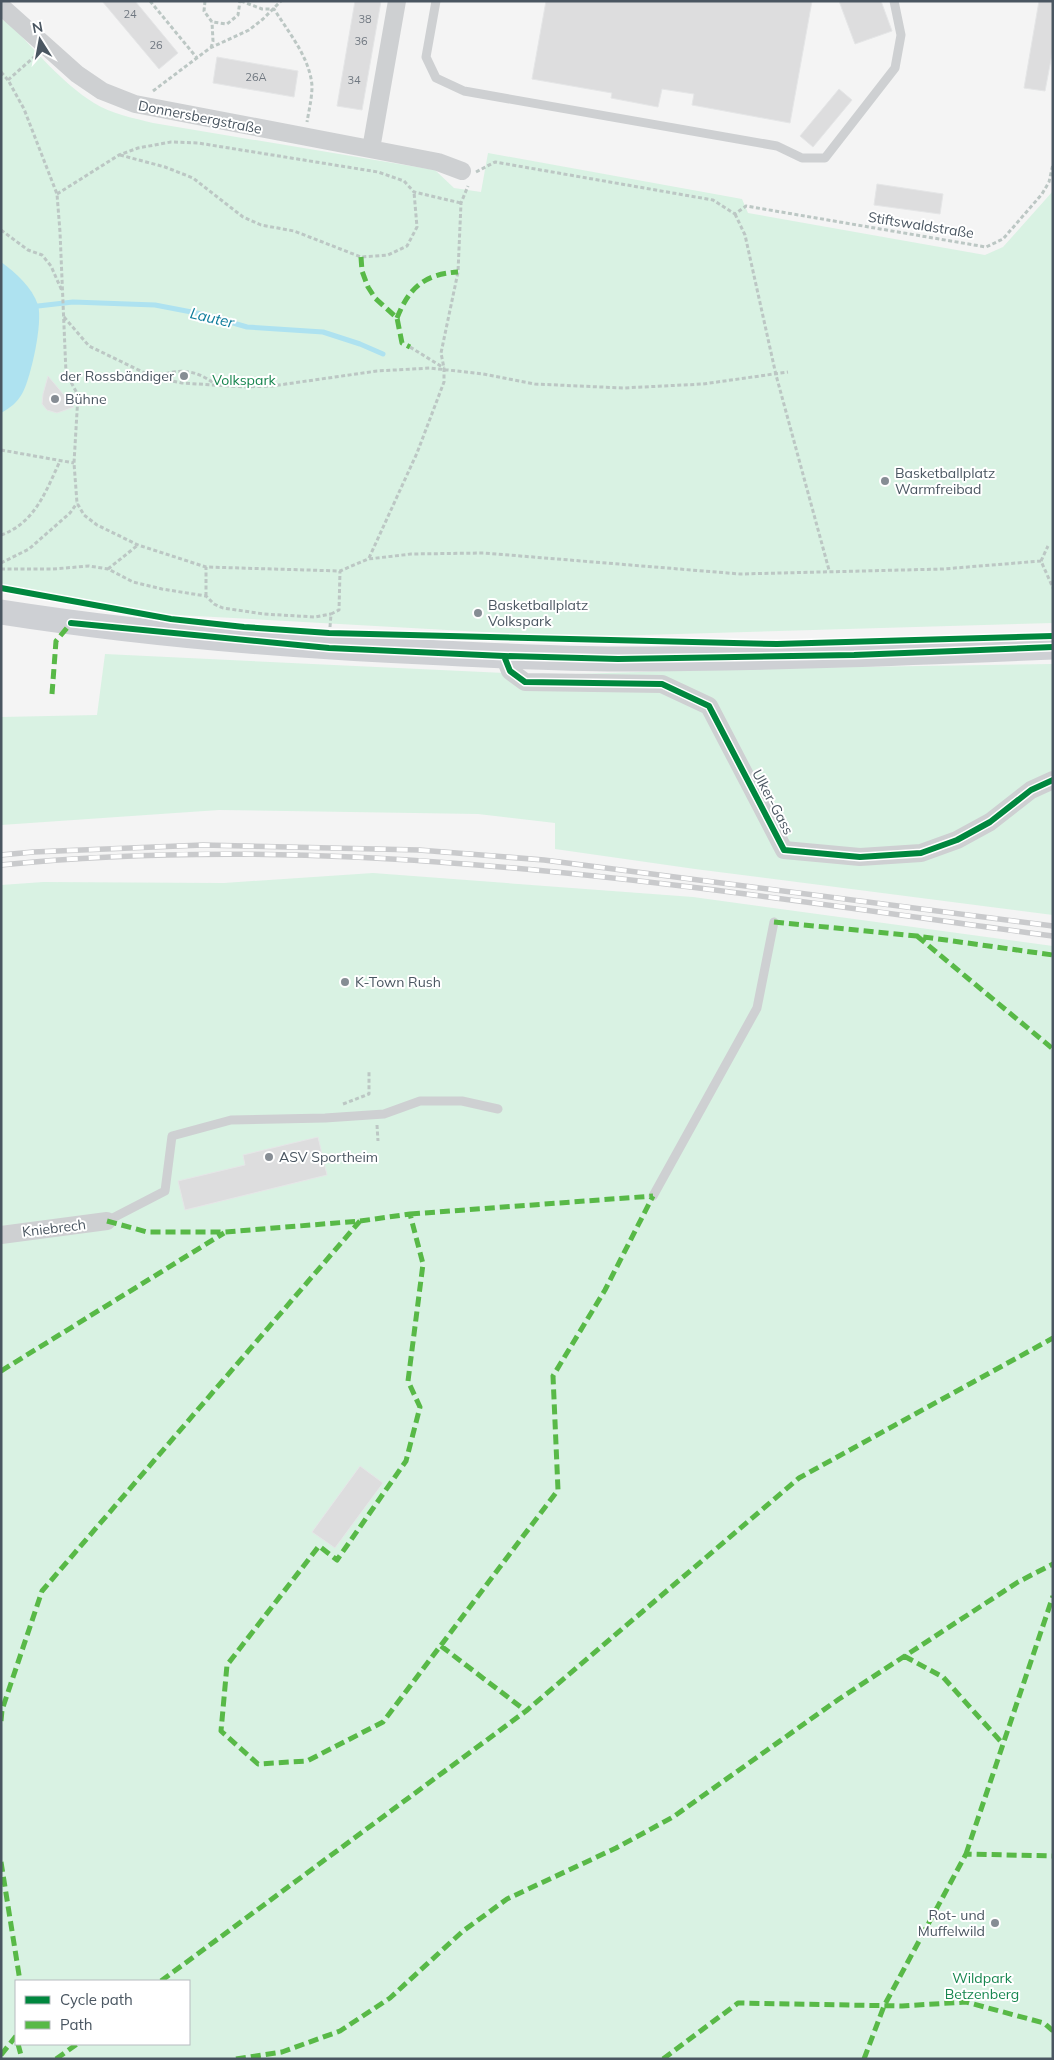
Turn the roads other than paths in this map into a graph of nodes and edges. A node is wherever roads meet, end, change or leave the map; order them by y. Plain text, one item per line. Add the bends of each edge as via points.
1 (397, 1) edge
2 (436, 1) edge
3 (894, 1) edge
4 (1, 6) edge
5 (371, 149) junction
6 (468, 172) road end
7 (1, 612) edge
8 (1, 620) edge
9 (71, 623) junction
10 (1053, 647) edge
11 (504, 656) junction
12 (1053, 780) edge
13 (774, 922) dead end
14 (498, 1109) dead end
15 (653, 1196) dead end
16 (107, 1221) joint
17 (1, 1235) edge

1 - 5 street
2 - 3 lane via 426,58 436,78 464,91 776,146 802,158 825,158 895,68 901,36
4 - 5 street, Donnersbergstraße via 77,74 102,91 135,104
5 - 6 street, Donnersbergstraße via 438,162
7 - 9 main road
8 - 9 main road
9 - 11 main road via 330,648
10 - 11 main road via 825,656 618,659
11 - 12 street, Ulker-Gass via 510,671 525,682 662,684 709,706 784,850 860,857 921,853 957,840 990,822 1031,790
13 - 15 lane via 757,1008
14 - 16 lane via 462,1100 420,1101 384,1114 231,1120 172,1136 165,1191
16 - 17 street, Kniebrech

